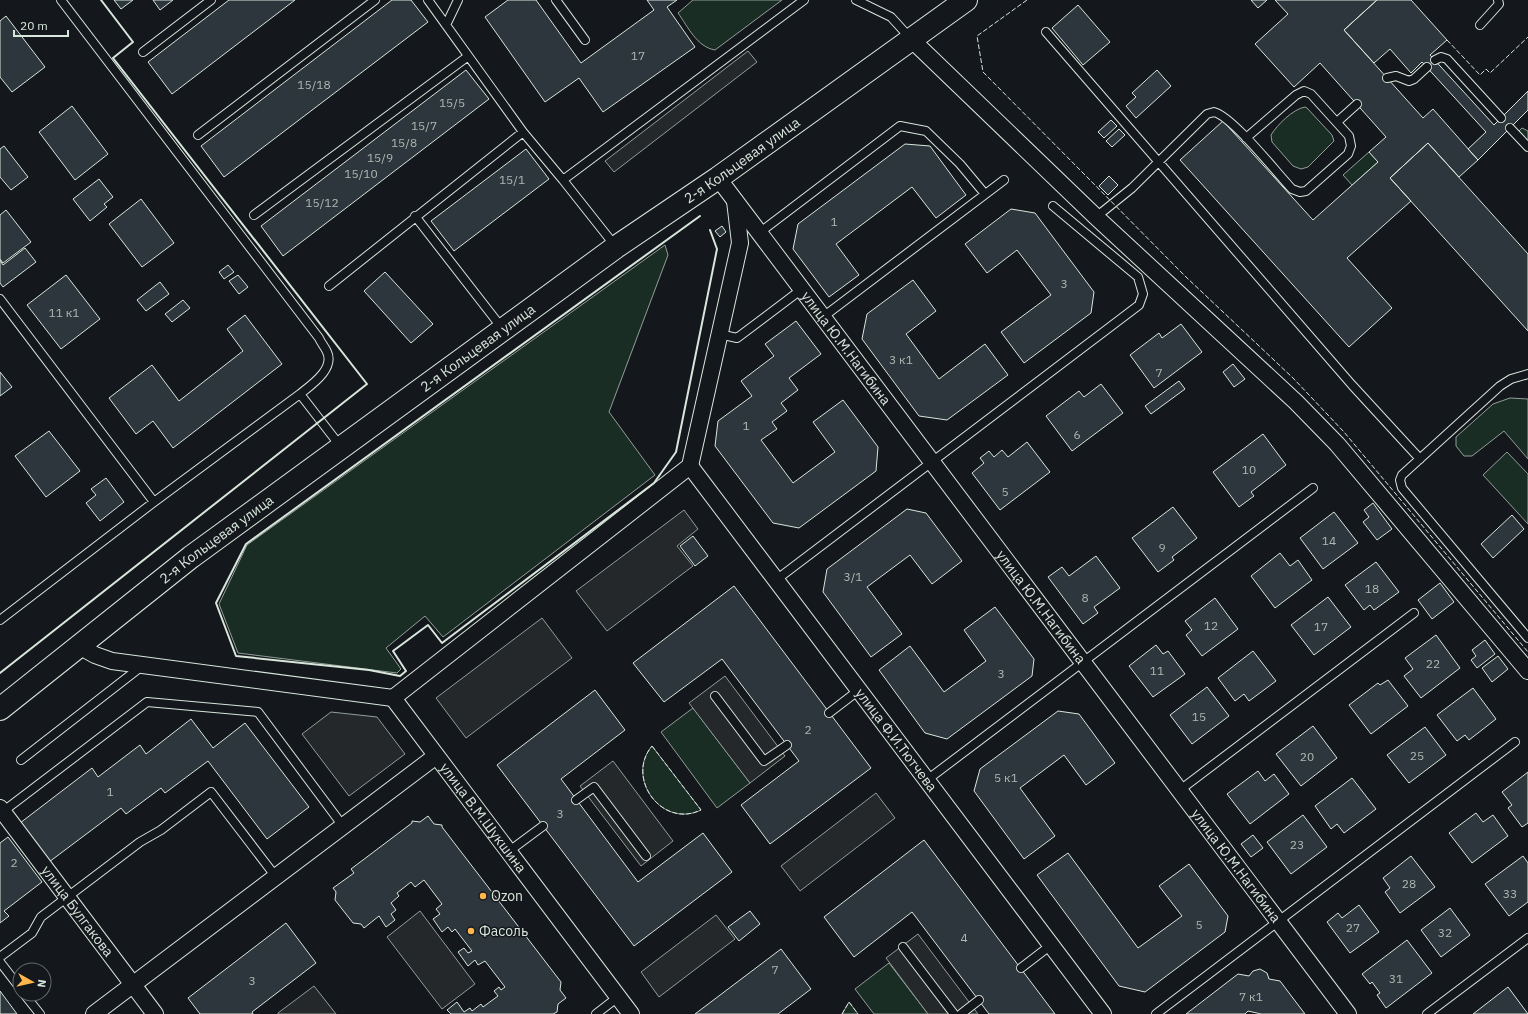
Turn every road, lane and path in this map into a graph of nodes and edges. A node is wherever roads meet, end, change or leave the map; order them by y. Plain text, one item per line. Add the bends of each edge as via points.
1 (61, 0) edge
2 (211, 0) edge
3 (375, 0) edge
4 (428, 0) edge
5 (458, 0) edge
6 (556, 0) edge
7 (804, 0) edge
8 (856, 0) edge
9 (966, 0) edge
10 (1498, 0) edge
11 (446, 25) junction
12 (1480, 25) dead end
13 (1046, 32) dead end
14 (911, 39) junction
15 (585, 40) dead end
16 (143, 52) dead end
17 (467, 57) junction
18 (1435, 60) dead end
19 (1427, 67) dead end
20 (1387, 78) dead end
21 (1357, 104) dead end
22 (1501, 118) dead end
23 (1337, 122) junction
24 (1510, 128) dead end
25 (523, 132) junction
26 (198, 135) dead end
27 (1246, 138) junction
28 (1528, 147) edge
29 (1159, 162) junction
30 (718, 178) junction
31 (563, 180) junction
32 (1004, 180) dead end
33 (985, 194) junction
34 (735, 201) junction
35 (1053, 206) dead end
36 (254, 215) dead end
37 (415, 216) junction
38 (1096, 217) junction
39 (759, 233) junction
40 (616, 248) junction
41 (329, 286) dead end
42 (802, 289) junction
43 (0, 299) edge
44 (823, 317) junction
45 (502, 329) junction
46 (720, 334) junction
47 (1525, 375) edge
48 (1528, 383) edge
49 (300, 394) junction
50 (341, 447) junction
51 (1420, 460) junction
52 (932, 462) junction
53 (690, 466) junction
54 (1313, 488) dead end
55 (154, 502) junction
56 (776, 580) junction
57 (1414, 613) dead end
58 (0, 620) edge
59 (1528, 638) edge
60 (79, 646) junction
61 (1082, 662) junction
62 (142, 666) junction
63 (1528, 671) edge
64 (859, 690) junction
65 (715, 696) dead end
66 (392, 698) junction
67 (0, 709) edge
68 (829, 712) dead end
69 (1515, 742) dead end
70 (787, 745) dead end
71 (436, 756) junction
72 (21, 760) dead end
73 (927, 780) junction
74 (1180, 790) junction
75 (576, 800) dead end
76 (1, 811) edge
77 (343, 826) junction
78 (543, 826) dead end
79 (508, 852) junction
80 (646, 856) dead end
81 (276, 877) junction
82 (67, 898) junction
83 (1278, 921) junction
84 (1528, 938) edge
85 (1051, 945) junction
86 (903, 947) dead end
87 (0, 957) edge
88 (0, 962) edge
89 (1021, 968) dead end
90 (12, 978) edge
91 (133, 985) junction
92 (618, 997) junction
93 (979, 1000) dead end
94 (30, 1002) edge
95 (40, 1014) edge
96 (94, 1014) edge
97 (154, 1014) edge
98 (596, 1014) edge
99 (631, 1014) edge
100 (954, 1014) edge
101 (960, 1014) edge
102 (1103, 1014) edge
103 (1156, 1014) edge
104 (1348, 1014) edge
105 (1427, 1014) edge

1 - 49 lane via 328,353 329,362 320,377
2 - 16 lane
3 - 26 lane
4 - 11 lane
5 - 11 lane
6 - 15 lane
7 - 31 lane
8 - 14 lane via 891,17
9 - 14 main road, 2-я Кольцевая улица
10 - 12 lane via 1500,4
11 - 17 lane
13 - 29 lane
14 - 30 main road, 2-я Кольцевая улица
14 - 38 street
17 - 25 lane
17 - 36 lane
18 - 22 lane via 1441,56 1447,60
19 - 20 lane via 1414,79 1396,76
21 - 23 lane
23 - 27 lane via 1311,94 1304,92 1296,95
23 - 27 lane via 1349,136 1351,146 1348,154 1306,191 1292,189
24 - 28 lane
25 - 31 lane
25 - 37 lane
27 - 29 lane via 1229,120 1214,112 1207,114
29 - 38 lane
29 - 51 lane
30 - 34 street, улица Ю.М.Нагибина
30 - 40 main road, 2-я Кольцевая улица
31 - 40 lane
32 - 33 lane
33 - 39 lane via 960,164 926,131 900,126
33 - 44 lane
34 - 39 street, улица Ю.М.Нагибина
34 - 46 street via 740,243
35 - 52 lane via 1138,278 1143,294 1139,305
37 - 41 lane
37 - 45 lane
38 - 63 street via 1296,402 1337,444
39 - 42 street, улица Ю.М.Нагибина
40 - 45 main road, 2-я Кольцевая улица
42 - 44 street, улица Ю.М.Нагибина
42 - 46 lane via 737,338
43 - 55 lane
44 - 52 street, улица Ю.М.Нагибина
45 - 50 main road, 2-я Кольцевая улица
46 - 53 street
47 - 48 lane
47 - 51 lane via 1500,386
49 - 50 lane
49 - 55 lane
50 - 60 main road, 2-я Кольцевая улица via 191,557
51 - 59 lane via 1402,475 1402,488
52 - 56 lane
52 - 61 street, улица Ю.М.Нагибина
53 - 56 street, улица Ф.И.Тютчева
53 - 66 street
54 - 61 lane
55 - 58 lane
56 - 64 street, улица Ф.И.Тютчева
57 - 74 lane
60 - 62 street via 112,661
60 - 67 main road, 2-я Кольцевая улица
61 - 73 lane
61 - 74 street, улица Ю.М.Нагибина
62 - 66 street
62 - 72 lane
64 - 68 lane
64 - 73 street, улица Ф.И.Тютчева
65 - 70 lane via 764,762
66 - 71 street, улица В.М.Шукшина
69 - 83 lane
71 - 77 street
71 - 79 street, улица В.М.Шукшина
73 - 85 street, улица Ф.И.Тютчева
74 - 83 street, улица Ю.М.Нагибина
75 - 80 lane via 594,787
76 - 77 lane via 148,702 258,712
76 - 82 street, улица Булгакова
77 - 81 street
78 - 79 lane
79 - 92 street, улица В.М.Шукшина
81 - 82 lane via 211,792
81 - 91 street
82 - 87 lane via 41,917 32,933
82 - 91 street, улица Булгакова
83 - 103 lane
83 - 104 street, улица Ю.М.Нагибина
84 - 105 lane
85 - 89 lane
85 - 102 street, улица Ф.И.Тютчева
86 - 100 lane
88 - 90 lane
91 - 96 street
91 - 97 street, улица Булгакова
92 - 98 lane
92 - 99 street, улица В.М.Шукшина
93 - 101 lane
94 - 95 lane

